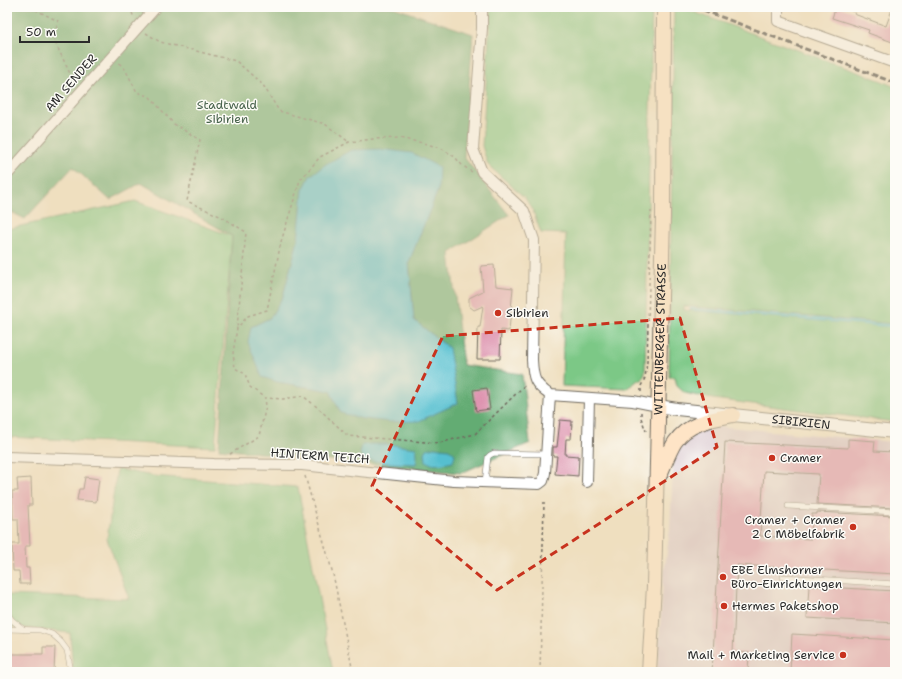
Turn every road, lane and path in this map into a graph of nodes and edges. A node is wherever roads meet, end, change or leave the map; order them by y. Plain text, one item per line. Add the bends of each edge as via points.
1 (30, 7) edge
2 (156, 7) edge
3 (482, 7) edge
4 (664, 7) edge
5 (778, 7) edge
6 (138, 27) junction
7 (113, 56) junction
8 (895, 63) edge
9 (79, 94) junction
10 (349, 142) junction
11 (482, 172) junction
12 (7, 175) edge
13 (237, 328) junction
14 (533, 377) junction
15 (550, 396) junction
16 (265, 398) junction
17 (589, 398) junction
18 (658, 406) junction
19 (733, 415) junction
20 (895, 432) edge
21 (546, 454) junction
22 (7, 457) edge
23 (214, 464) junction
24 (302, 465) junction
25 (485, 482) junction
26 (586, 482) dead end
27 (656, 485) junction
28 (544, 502) dead end
29 (788, 506) dead end
30 (895, 512) edge
31 (783, 577) dead end
32 (895, 584) edge
33 (7, 613) edge
34 (7, 629) edge
35 (23, 630) junction
36 (71, 672) edge
37 (353, 672) edge
38 (540, 672) edge
39 (650, 672) edge

1 - 9 path via 58,21 54,40
2 - 6 street, AM SENDER
3 - 11 street via 473,149
4 - 18 main road, WITTENBERGER STRASSE via 663,215
5 - 8 street via 778,21
6 - 7 street, AM SENDER
6 - 10 path via 160,42 236,61 264,85 279,111 325,124
7 - 9 street, AM SENDER
7 - 13 path via 125,69 137,92 150,97 174,124 200,140 187,201 222,217 246,232
9 - 12 street, AM SENDER
10 - 11 path via 399,138 423,143 441,148 456,157 472,172
10 - 13 path via 320,157 300,180 282,242 267,310 248,316
11 - 14 street via 524,211 534,240
13 - 16 path via 233,353 234,368 245,374 250,387
14 - 15 street via 540,389
14 - 16 path via 475,434 439,443 348,436 303,396
15 - 17 street, SIBIRIEN
15 - 21 street, HINTERM TEICH
16 - 23 path via 266,406 259,436
17 - 18 street, SIBIRIEN via 633,401
17 - 26 street
18 - 19 street, SIBIRIEN
18 - 27 main road, WITTENBERGER STRASSE
19 - 20 street, SIBIRIEN
19 - 27 main road via 696,424 680,436
21 - 25 lane via 494,453 488,457
21 - 25 street, HINTERM TEICH via 545,474 539,484
22 - 23 street, HINTERM TEICH
23 - 24 street, HINTERM TEICH
24 - 25 street, HINTERM TEICH
24 - 37 path via 334,574
27 - 39 main road, WITTENBERGER STRASSE
28 - 38 path
29 - 30 lane
31 - 32 lane
33 - 35 lane
34 - 35 lane
35 - 36 lane via 40,630 52,634 67,650

